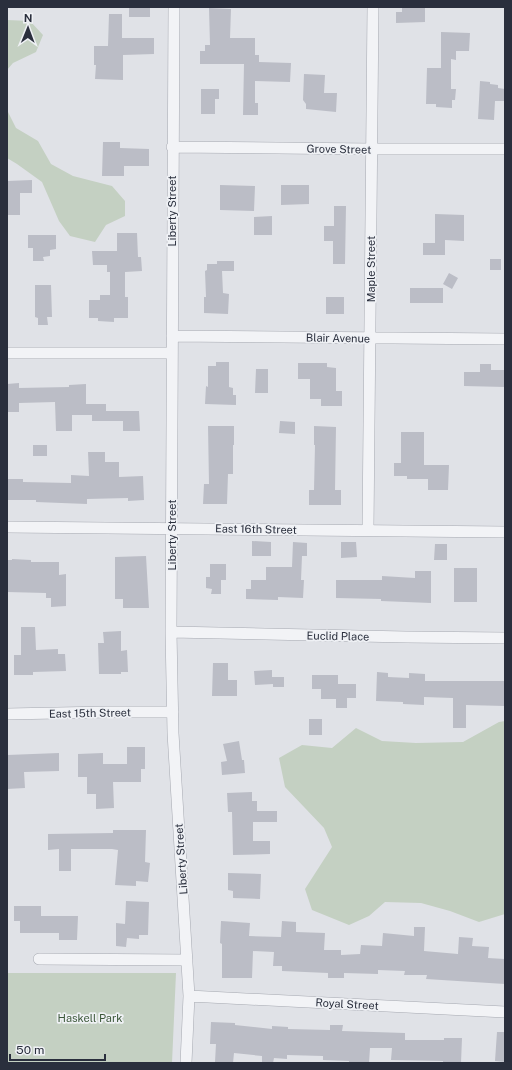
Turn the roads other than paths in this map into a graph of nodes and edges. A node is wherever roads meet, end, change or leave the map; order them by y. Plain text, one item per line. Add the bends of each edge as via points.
1 (174, 7) edge
2 (373, 7) edge
3 (172, 147) junction
4 (505, 149) edge
5 (371, 150) junction
6 (172, 336) junction
7 (370, 338) junction
8 (505, 340) edge
9 (7, 353) edge
10 (172, 353) junction
11 (7, 527) edge
12 (172, 528) junction
13 (368, 530) junction
14 (505, 532) edge
15 (171, 632) junction
16 (505, 638) edge
17 (173, 712) junction
18 (7, 714) edge
19 (39, 959) dead end
20 (187, 960) junction
21 (189, 996) junction
22 (505, 1012) edge
23 (186, 1063) edge

1 - 3 street, Liberty Street
2 - 5 street, Maple Street
3 - 5 street, Grove Street
3 - 6 street, Liberty Street
4 - 5 street, Grove Street
5 - 7 street, Maple Street
6 - 7 street, Blair Avenue
6 - 10 street, Liberty Street
7 - 8 street, Blair Avenue
7 - 13 street, Maple Street
9 - 10 street
10 - 12 street, Liberty Street
11 - 12 street, East 16th Street
12 - 13 street, East 16th Street
12 - 15 street, Liberty Street
13 - 14 street, East 16th Street
15 - 16 street, Euclid Place
15 - 17 street, Liberty Street
17 - 18 street, East 15th Street
17 - 20 street, Liberty Street
19 - 20 street
20 - 21 street, Liberty Street
21 - 22 street, Royal Street
21 - 23 street, Liberty Street

